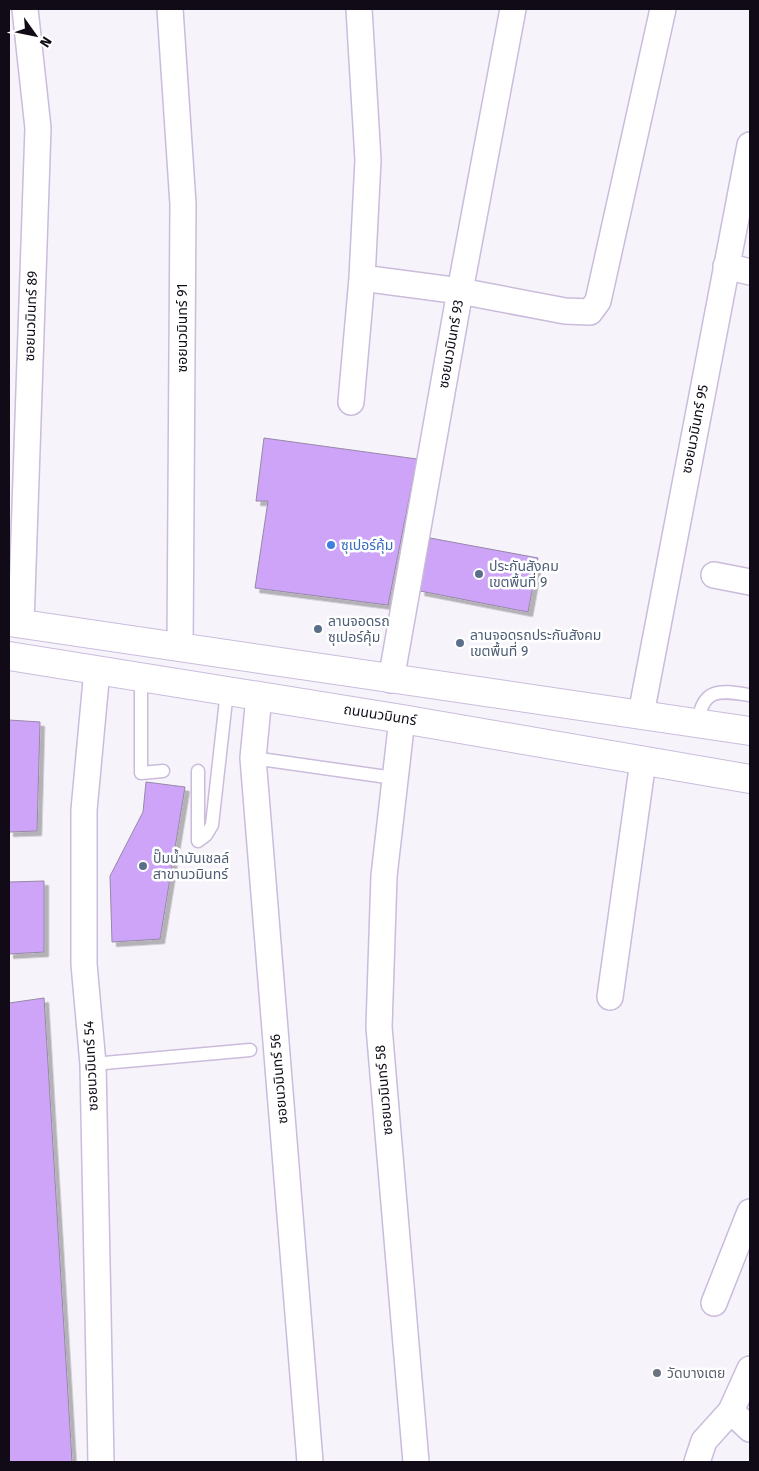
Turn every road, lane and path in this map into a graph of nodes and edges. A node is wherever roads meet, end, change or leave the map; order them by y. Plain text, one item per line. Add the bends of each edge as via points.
1 (25, 9) edge
2 (170, 9) edge
3 (359, 9) edge
4 (513, 9) edge
5 (663, 9) edge
6 (750, 145) edge
7 (726, 266) junction
8 (750, 272) edge
9 (362, 278) junction
10 (460, 291) junction
11 (351, 402) dead end
12 (714, 575) dead end
13 (750, 582) edge
14 (15, 623) edge
15 (180, 648) junction
16 (9, 656) edge
17 (97, 670) junction
18 (141, 677) junction
19 (391, 680) junction
20 (179, 684) junction
21 (227, 691) junction
22 (750, 695) edge
23 (260, 696) junction
24 (641, 714) junction
25 (402, 719) junction
26 (698, 722) junction
27 (750, 731) edge
28 (253, 758) junction
29 (643, 761) junction
30 (163, 771) dead end
31 (198, 771) dead end
32 (394, 778) junction
33 (750, 779) edge
34 (610, 997) dead end
35 (250, 1050) dead end
36 (93, 1064) junction
37 (750, 1212) edge
38 (714, 1303) dead end
39 (750, 1369) edge
40 (731, 1411) junction
41 (750, 1429) edge
42 (102, 1462) edge
43 (310, 1462) edge
44 (416, 1462) edge
45 (697, 1462) edge

1 - 14 street, ซอยนวมินทร์ 89 via 38,128
2 - 15 street, ซอยนวมินทร์ 91 via 183,204
3 - 9 street via 368,160
4 - 10 street, ซอยนวมินทร์ 93
5 - 10 street via 598,300 590,312 565,311
6 - 7 street, ซอยนวมินทร์ 95
7 - 8 street
7 - 24 street, ซอยนวมินทร์ 95
9 - 10 street
9 - 11 street
10 - 19 street, ซอยนวมินทร์ 93
12 - 13 street
14 - 15 main road
15 - 19 main road
15 - 20 main road
16 - 17 main road, ถนนนวมินทร์
17 - 18 main road, ถนนนวมินทร์
17 - 36 street, ซอยนวมินทร์ 54 via 84,810 84,964
18 - 20 main road, ถนนนวมินทร์
18 - 30 lane via 141,773
19 - 24 main road
20 - 21 main road, ถนนนวมินทร์
21 - 23 main road, ถนนนวมินทร์
21 - 31 lane via 212,824 198,841
22 - 26 lane via 720,690 708,697 700,708
23 - 25 main road, ถนนนวมินทร์
23 - 28 street, ซอยนวมินทร์ 56
24 - 26 main road
25 - 29 main road, ถนนนวมินทร์
25 - 32 street, ซอยนวมินทร์ 58
26 - 27 main road
28 - 32 lane
28 - 43 street, ซอยนวมินทร์ 56
29 - 33 main road, ถนนนวมินทร์
29 - 34 street
32 - 44 street, ซอยนวมินทร์ 58 via 384,876 379,1027
35 - 36 lane
36 - 42 street, ซอยนวมินทร์ 54
37 - 38 street
39 - 40 street
40 - 41 street
40 - 45 street via 704,1441

